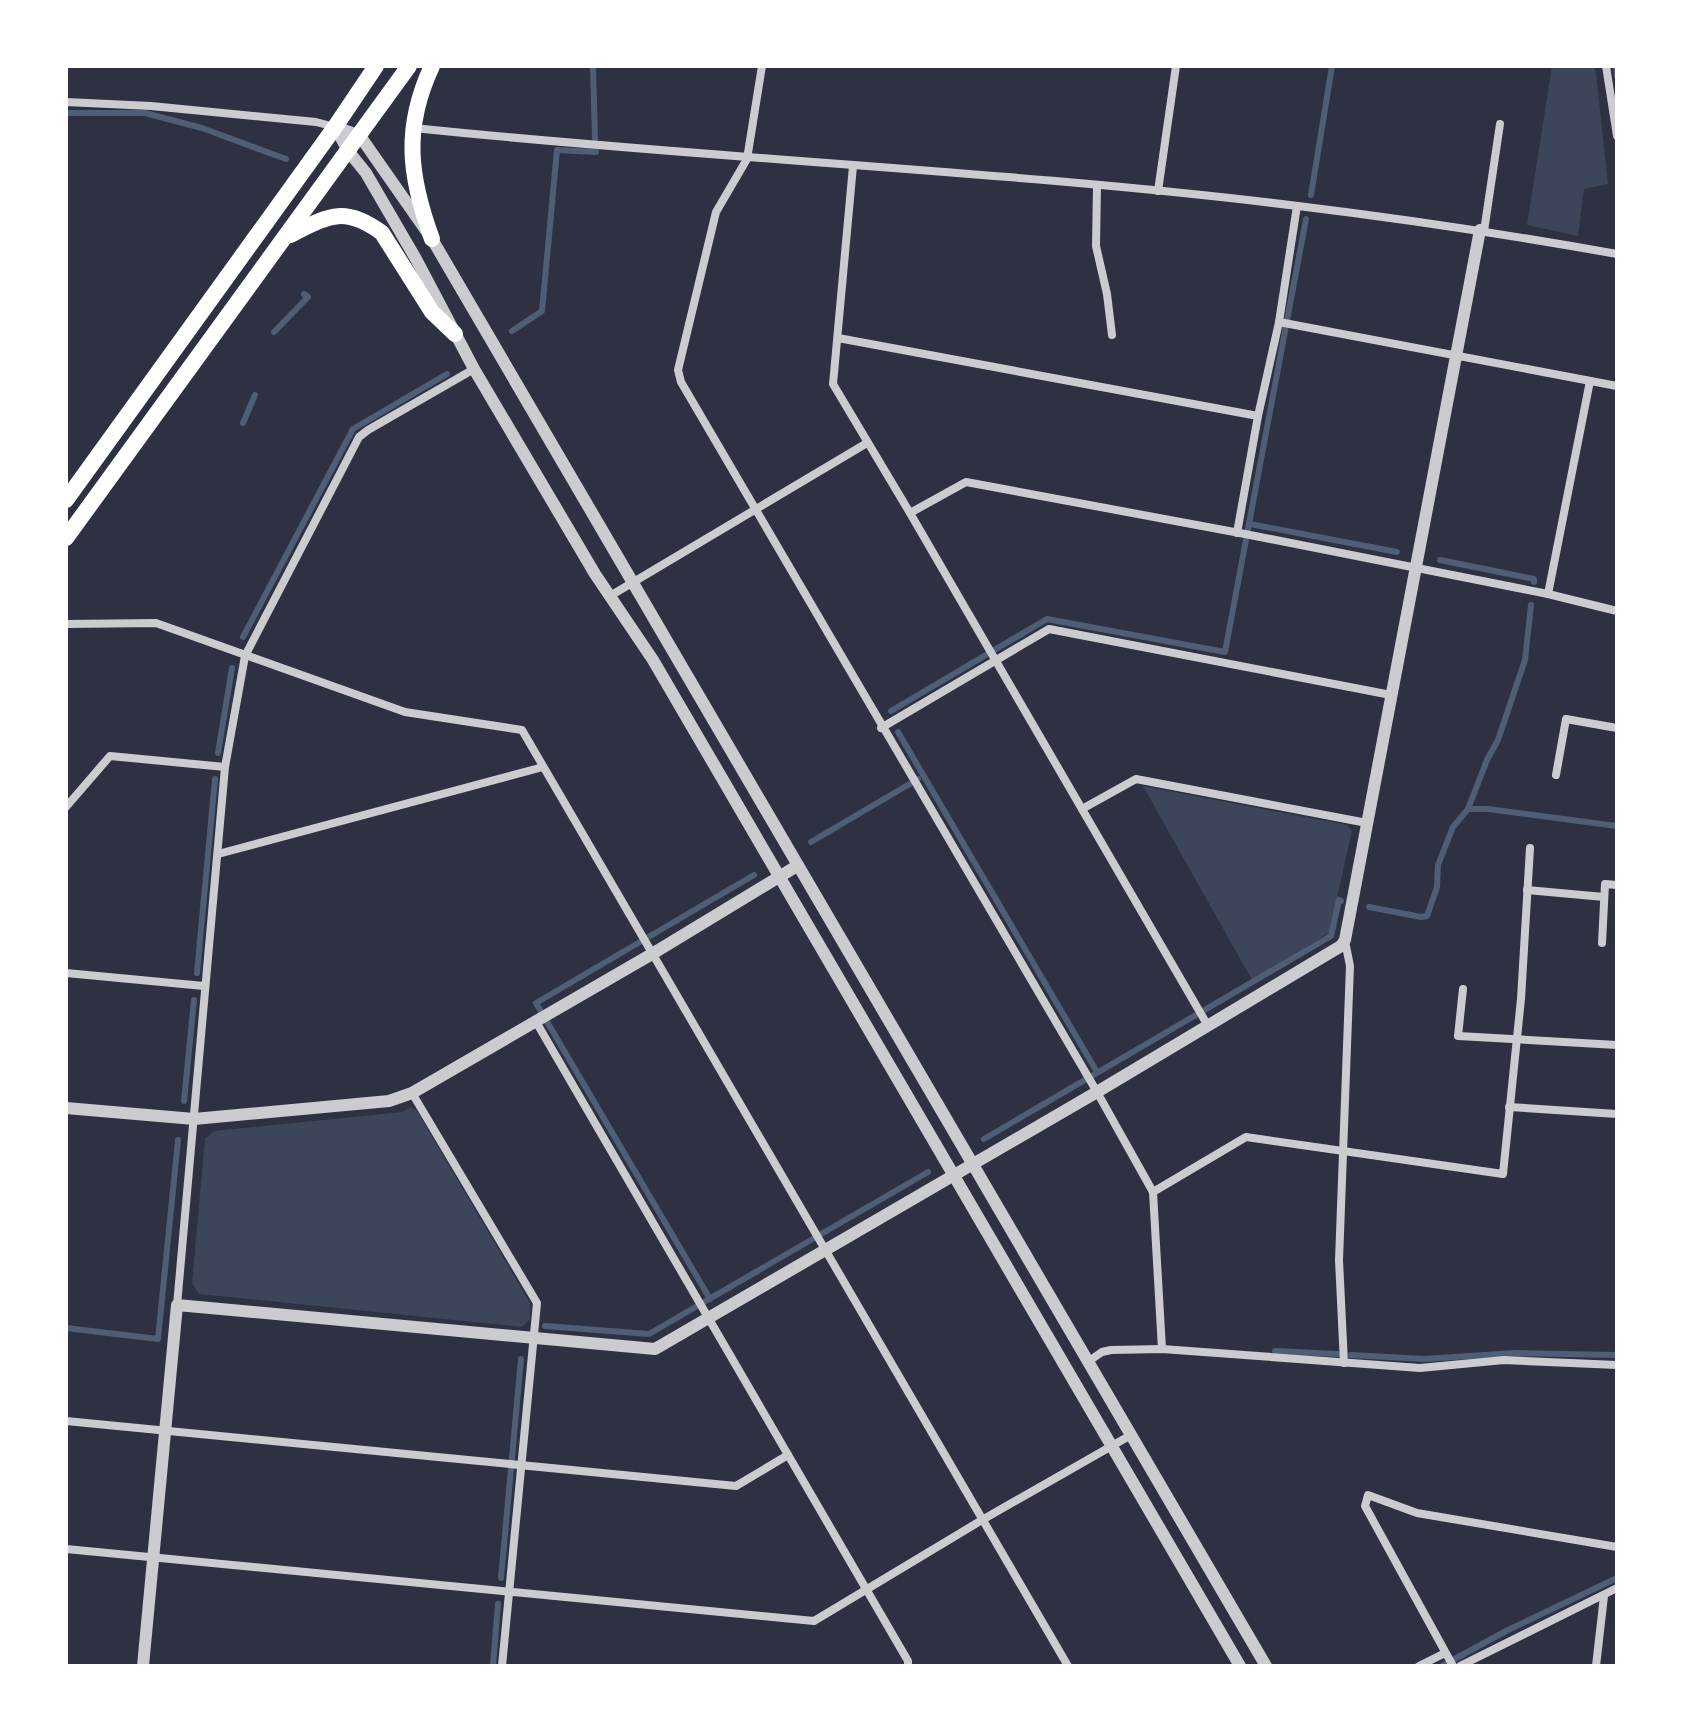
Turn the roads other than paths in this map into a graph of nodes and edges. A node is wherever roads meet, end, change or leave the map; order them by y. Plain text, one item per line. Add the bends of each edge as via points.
1 (376, 66) edge
2 (409, 66) edge
3 (432, 66) edge
4 (762, 66) edge
5 (1176, 66) edge
6 (1606, 66) edge
7 (66, 102) edge
8 (1500, 124) dead end
9 (335, 127) junction
10 (414, 128) junction
11 (360, 136) junction
12 (1617, 136) edge
13 (349, 152) junction
14 (747, 159) junction
15 (853, 166) junction
16 (1097, 186) junction
17 (1158, 191) junction
18 (1297, 206) junction
19 (1482, 230) junction
20 (285, 238) junction
21 (432, 239) junction
22 (1617, 254) edge
23 (1284, 323) junction
24 (455, 334) junction
25 (1112, 335) dead end
26 (838, 338) junction
27 (1458, 354) junction
28 (474, 369) junction
29 (1590, 381) junction
30 (1617, 386) edge
31 (1258, 416) junction
32 (867, 443) junction
33 (66, 500) edge
34 (755, 509) junction
35 (910, 513) junction
36 (1244, 534) junction
37 (66, 538) edge
38 (1416, 569) junction
39 (632, 582) junction
40 (1548, 594) junction
41 (610, 596) junction
42 (1617, 611) edge
43 (66, 624) edge
44 (992, 655) junction
45 (245, 656) junction
46 (1391, 695) junction
47 (881, 728) junction
48 (1617, 728) edge
49 (225, 767) junction
50 (543, 767) junction
51 (1556, 775) dead end
52 (66, 807) edge
53 (1082, 809) junction
54 (1367, 823) junction
55 (1530, 848) dead end
56 (218, 854) junction
57 (797, 866) junction
58 (780, 877) junction
59 (1617, 885) edge
60 (1527, 890) junction
61 (1604, 897) junction
62 (1345, 940) junction
63 (1602, 943) dead end
64 (647, 945) junction
65 (66, 973) edge
66 (204, 986) junction
67 (1463, 989) dead end
68 (540, 1018) junction
69 (1203, 1018) junction
70 (1516, 1039) junction
71 (1617, 1045) edge
72 (1097, 1092) junction
73 (412, 1093) junction
74 (1509, 1107) junction
75 (66, 1108) edge
76 (1617, 1114) edge
77 (194, 1119) junction
78 (1345, 1151) junction
79 (974, 1164) junction
80 (954, 1176) junction
81 (1153, 1192) junction
82 (820, 1242) junction
83 (177, 1305) junction
84 (704, 1308) junction
85 (533, 1339) junction
86 (1162, 1349) junction
87 (1089, 1361) junction
88 (1344, 1363) junction
89 (1617, 1365) edge
90 (66, 1421) edge
91 (164, 1429) junction
92 (1131, 1435) junction
93 (1113, 1446) junction
94 (788, 1455) junction
95 (515, 1463) junction
96 (982, 1520) junction
97 (1617, 1547) edge
98 (66, 1549) edge
99 (152, 1557) junction
100 (1617, 1588) edge
101 (867, 1591) junction
102 (509, 1592) junction
103 (1604, 1596) junction
104 (1446, 1655) junction
105 (143, 1666) edge
106 (502, 1666) edge
107 (908, 1666) edge
108 (1068, 1666) edge
109 (1240, 1666) edge
110 (1266, 1666) edge
111 (1419, 1666) edge
112 (1453, 1666) edge
113 (1460, 1666) edge
114 (1596, 1666) edge

1 - 9 highway
2 - 11 highway
3 - 10 highway
4 - 14 street
5 - 17 street
6 - 12 street
7 - 9 street
8 - 19 street
9 - 11 street
9 - 13 street
9 - 33 highway
10 - 14 street
10 - 21 highway via 413,178
11 - 13 highway
11 - 21 street
13 - 20 highway
13 - 24 street via 416,259
14 - 15 street
14 - 34 street via 716,212 678,370
15 - 16 street
15 - 26 street
16 - 17 street
16 - 25 street via 1096,246
17 - 18 street
18 - 19 street
18 - 23 street
19 - 22 street
19 - 27 street
20 - 24 highway via 341,214 370,224 382,233 432,312
20 - 37 highway
21 - 39 street
23 - 27 street
23 - 31 street
24 - 28 street
26 - 31 street
26 - 32 street via 833,384
27 - 29 street
27 - 38 street
28 - 41 street
28 - 45 street via 359,437
29 - 30 street
29 - 40 street
31 - 36 street
32 - 34 street
32 - 35 street
34 - 39 street
34 - 47 street
35 - 36 street via 966,482
35 - 44 street
36 - 38 street
38 - 40 street
38 - 46 street
39 - 41 street
39 - 57 street
40 - 42 street
41 - 58 street
43 - 45 street via 156,623
44 - 46 street via 1049,629
44 - 47 street
44 - 53 street
45 - 49 street
45 - 50 street via 405,712 522,730
46 - 54 street
47 - 72 street
48 - 51 street via 1566,719
49 - 52 street via 110,756
49 - 56 street
50 - 56 street
50 - 64 street
53 - 54 street via 1136,779
53 - 69 street
54 - 62 street
55 - 60 street
56 - 66 street
57 - 58 street
57 - 79 street
58 - 64 street
58 - 80 street
59 - 61 street via 1605,884
60 - 61 street
60 - 70 street
61 - 63 street
62 - 69 street via 1335,951
62 - 78 street via 1350,966
64 - 68 street
64 - 82 street
65 - 66 street
66 - 77 street
67 - 70 street via 1458,1036
68 - 73 street
68 - 84 street
69 - 72 street
70 - 71 street
70 - 74 street
72 - 79 street
72 - 81 street
73 - 77 street via 389,1101
73 - 85 street via 537,1303
74 - 76 street
74 - 78 street via 1503,1174
75 - 77 street
77 - 83 street
78 - 81 street via 1246,1137
78 - 88 street via 1339,1260
79 - 80 street
79 - 87 street
80 - 82 street
80 - 93 street
81 - 86 street
82 - 84 street
82 - 96 street
83 - 85 street
83 - 91 street
84 - 85 street via 655,1349
84 - 94 street
85 - 95 street
86 - 87 street via 1111,1350
86 - 88 street
87 - 92 street
88 - 89 street via 1420,1368 1504,1360
90 - 91 street
91 - 95 street
91 - 99 street
92 - 93 street
92 - 110 street
93 - 96 street
93 - 109 street
94 - 95 street via 736,1486
94 - 101 street
95 - 102 street
96 - 101 street
96 - 108 street
97 - 104 street via 1417,1513 1368,1495 1365,1506
98 - 99 street
99 - 102 street
99 - 105 street
100 - 103 street
101 - 102 street via 814,1621
101 - 107 street
102 - 106 street
103 - 113 street
103 - 114 street
104 - 111 street
104 - 112 street

